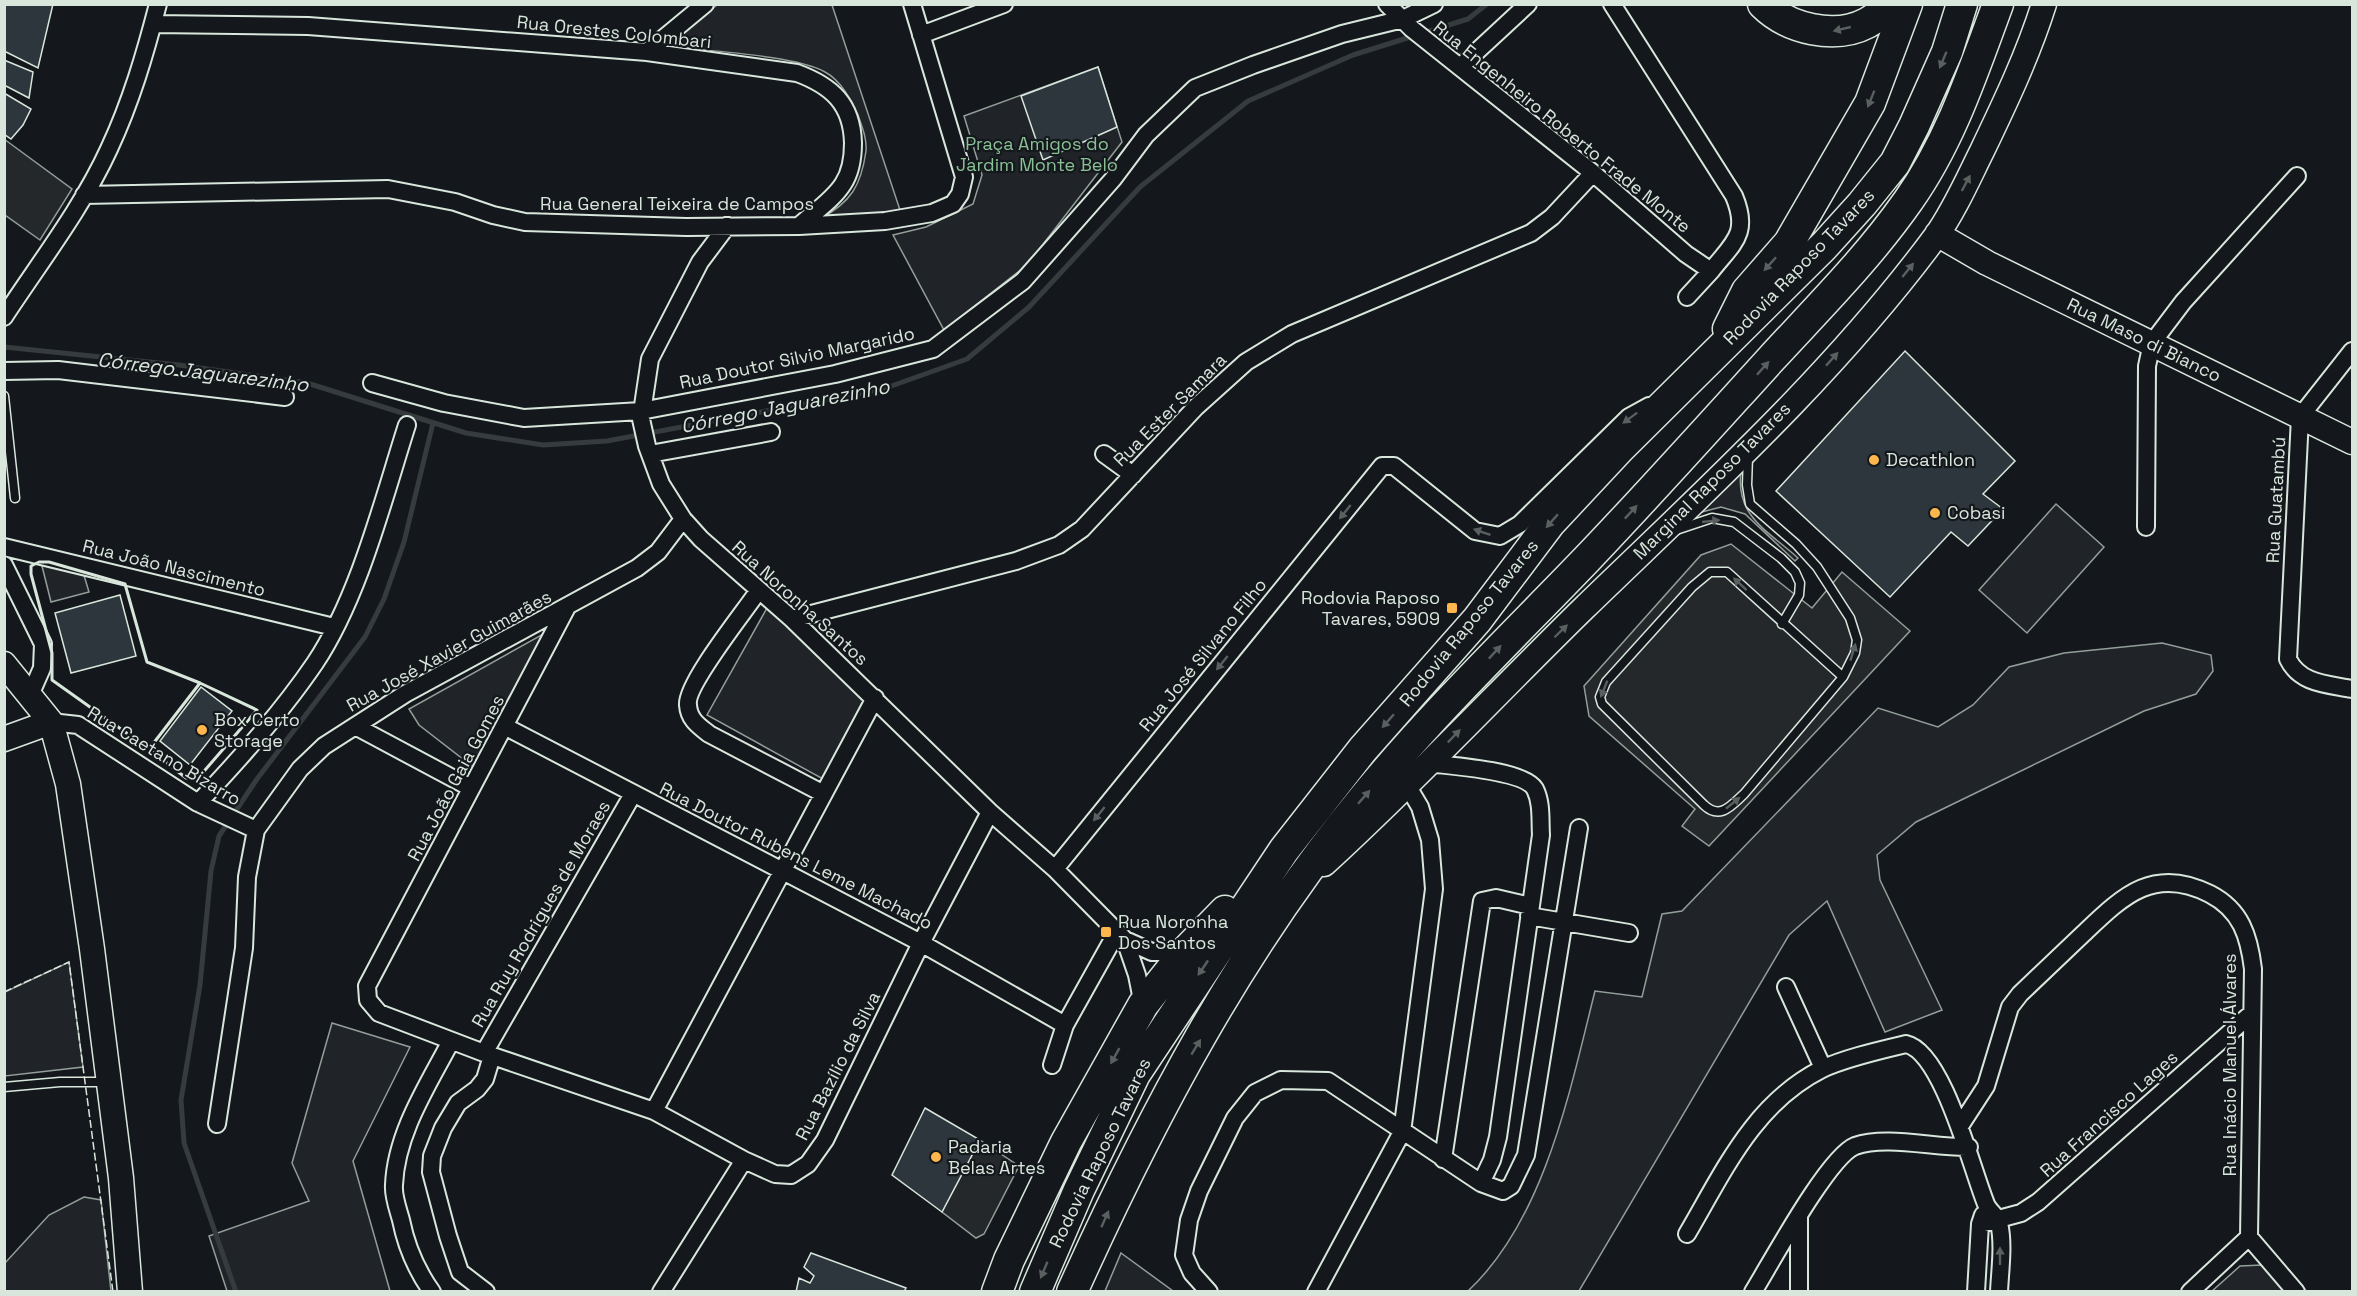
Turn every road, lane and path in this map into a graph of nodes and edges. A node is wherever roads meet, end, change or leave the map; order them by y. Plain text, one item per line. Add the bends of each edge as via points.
1 (158, 4) edge
2 (705, 4) edge
3 (912, 4) edge
4 (1004, 4) edge
5 (1387, 4) edge
6 (1434, 4) edge
7 (1528, 4) edge
8 (1612, 4) edge
9 (1763, 4) edge
10 (1894, 4) edge
11 (1907, 4) edge
12 (1962, 4) edge
13 (1998, 4) edge
14 (2044, 4) edge
15 (153, 24) junction
16 (1408, 24) junction
17 (921, 35) junction
18 (647, 52) junction
19 (1460, 67) junction
20 (1593, 173) junction
21 (2297, 176) dead end
22 (84, 195) junction
23 (727, 225) junction
24 (799, 226) junction
25 (1937, 234) junction
26 (1710, 271) junction
27 (1687, 297) dead end
28 (4, 317) edge
29 (2152, 343) junction
30 (2352, 351) edge
31 (1716, 354) junction
32 (4, 371) edge
33 (372, 383) dead end
34 (1680, 388) junction
35 (4, 396) edge
36 (285, 397) dead end
37 (641, 415) junction
38 (2300, 417) junction
39 (407, 425) dead end
40 (771, 432) dead end
41 (2352, 442) edge
42 (1751, 444) junction
43 (648, 450) junction
44 (1104, 454) dead end
45 (1133, 475) junction
46 (15, 498) dead end
47 (683, 519) junction
48 (2145, 528) dead end
49 (1656, 537) junction
50 (4, 547) edge
51 (4, 565) edge
52 (759, 590) junction
53 (567, 607) junction
54 (792, 619) junction
55 (1782, 624) junction
56 (334, 627) junction
57 (4, 664) edge
58 (1842, 677) junction
59 (2352, 689) edge
60 (30, 693) junction
61 (875, 698) junction
62 (51, 722) junction
63 (355, 726) junction
64 (506, 727) junction
65 (4, 739) edge
66 (1428, 763) junction
67 (1407, 785) junction
68 (471, 788) junction
69 (822, 792) junction
70 (633, 794) junction
71 (198, 803) junction
72 (990, 812) junction
73 (1579, 828) dead end
74 (252, 829) junction
75 (1284, 850) junction
76 (1054, 869) junction
77 (782, 872) junction
78 (1292, 894) junction
79 (1530, 911) junction
80 (1565, 922) junction
81 (1629, 933) dead end
82 (1121, 936) junction
83 (921, 943) junction
84 (1185, 952) junction
85 (377, 967) joint
86 (1786, 987) dead end
87 (1143, 1005) junction
88 (2252, 1013) junction
89 (1065, 1025) junction
90 (451, 1041) junction
91 (488, 1055) junction
92 (1052, 1065) dead end
93 (1823, 1068) junction
94 (109, 1082) junction
95 (4, 1087) edge
96 (654, 1111) junction
97 (217, 1124) dead end
98 (1960, 1126) junction
99 (1402, 1132) junction
100 (1969, 1147) junction
101 (1443, 1159) junction
102 (744, 1160) junction
103 (1481, 1183) junction
104 (1987, 1206) junction
105 (1799, 1216) junction
106 (1998, 1221) junction
107 (1980, 1224) junction
108 (1687, 1233) dead end
109 (2249, 1237) junction
110 (130, 1292) edge
111 (432, 1292) edge
112 (486, 1292) edge
113 (661, 1292) edge
114 (997, 1292) edge
115 (1035, 1292) edge
116 (1072, 1292) edge
117 (1209, 1292) edge
118 (1316, 1292) edge
119 (1753, 1292) edge
120 (1799, 1292) edge
121 (1976, 1292) edge
122 (1999, 1292) edge
123 (2190, 1292) edge
124 (2295, 1292) edge

1 - 15 street
2 - 18 street
3 - 17 street
4 - 17 street
5 - 16 street, Rua Engenheiro Roberto Frade Monte
6 - 16 street, Rua Doutor Silvio Margarido
7 - 19 street
8 - 26 street via 1734,196 1742,215 1740,231
10 -> 9 highway via 1865,24 1830,32 1793,23
11 -> 31 highway via 1870,104 1789,243 1747,291
12 -> 31 highway, Rodovia Raposo Tavares via 1947,51 1895,163 1824,246
78 -> 13 highway, Rodovia Raposo Tavares via 1368,792 1851,273 1909,200 1961,105
25 -> 14 main road, Marginal Raposo Tavares via 2004,105
15 - 18 street, Rua Orestes Colombari via 308,26
15 - 22 street via 138,77 109,149
16 - 19 street, Rua Engenheiro Roberto Frade Monte
16 - 37 street, Rua Doutor Silvio Margarido via 1342,34 1195,88 1146,135 1113,179 1023,281 933,349
17 - 24 street, Rua General Teixeira de Campos via 964,177 960,194 953,204 932,213 885,221
18 - 24 street, Rua Orestes Colombari via 797,73 816,80 846,107 853,128 854,158 843,184
19 - 20 street, Rua Engenheiro Roberto Frade Monte
20 - 26 street, Rua Engenheiro Roberto Frade Monte
20 - 45 street, Rua Ester Samara via 1552,217 1531,233 1292,334 1246,362 1196,407
21 - 29 street via 2183,302
22 - 23 street, Rua General Teixeira de Campos via 388,189 455,202 525,222
22 - 28 street
23 - 24 street, Rua General Teixeira de Campos
23 - 37 street, Rua Noronha Santos via 700,262 650,359
25 - 29 main road, Rua Maso di Bianco via 1987,263
42 -> 25 main road, Marginal Raposo Tavares via 1879,306
26 - 27 street
29 - 38 main road, Rua Maso di Bianco
29 - 48 street via 2147,366
30 - 38 street, Rua Guatambú
31 - 34 highway, Rodovia Raposo Tavares
32 - 36 street via 58,370
33 - 37 street, Rua Doutor Silvio Margarido via 444,403 524,418
34 -> 75 highway, Rodovia Raposo Tavares via 1550,524 1476,620 1363,749
34 -> 76 street, Rua José Silvano Filho via 1629,417 1507,534 1475,531 1394,466 1382,466
35 - 46 lane
37 - 43 street, Rua Noronha Santos
38 - 41 main road, Rua Maso di Bianco
38 - 59 street, Rua Guatambú via 2288,659 2292,669 2303,678
39 - 56 street via 364,560
40 - 43 street
42 - 49 main road, Marginal Raposo Tavares
58 -> 42 lane via 1855,653 1857,640 1850,618 1817,567 1796,543 1750,504 1747,485
43 - 47 street, Rua Noronha Santos via 661,484
44 - 45 street
45 - 54 street, Rua Ester Samara via 1082,530 1059,545 1016,561
47 - 52 street, Rua Noronha Santos
47 - 53 street, Rua José Xavier Guimarães via 657,552 637,568
49 -> 55 lane via 1712,518 1744,528 1795,572 1800,583 1799,595
66 -> 49 main road, Marginal Raposo Tavares
50 - 56 street, Rua João Nascimento
51 - 60 street via 43,644 42,668
52 - 54 street, Rua Noronha Santos
52 - 69 street via 695,681 687,704 693,722 709,734
53 - 63 street, Rua José Xavier Guimarães via 405,694
53 - 64 street, Rua João Gaia Gomes
54 - 61 street, Rua Noronha Santos
55 - 58 lane
55 -> 58 lane via 1727,572 1710,572 1606,682 1600,697 1602,704 1704,805 1718,813 1744,794
56 - 71 street via 316,662 251,747
57 - 60 main road
60 - 62 main road
61 - 69 street
61 - 72 street, Rua Noronha Santos
62 - 65 main road
62 - 71 street, Rua Caetano Bizarro via 78,725
62 - 94 main road via 68,784
63 - 68 street
63 - 74 street, Rua José Xavier Guimarães via 324,746 300,769
64 - 68 street, Rua João Gaia Gomes
64 - 70 street, Rua Doutor Rubens Leme Machado
66 - 67 main road, Marginal Raposo Tavares
66 - 79 street via 1518,777 1534,786 1540,800 1541,835
67 - 78 main road, Marginal Raposo Tavares
67 - 99 street via 1420,807 1430,840 1434,889
68 - 85 street, Rua João Gaia Gomes
69 - 77 street
70 - 77 street, Rua Doutor Rubens Leme Machado
70 - 91 street, Rua Ruy Rodrigues de Moraes
71 - 74 street, Rua Caetano Bizarro
72 - 76 street, Rua Noronha Santos
72 - 83 street, Rua Bazílio da Silva
73 - 80 street
74 - 97 street, Rua José Xavier Guimarães via 244,948
75 - 84 highway
75 -> 115 highway, Rodovia Raposo Tavares via 1135,1074
76 - 82 street, Rua Noronha Santos
77 - 83 street, Rua Doutor Rubens Leme Machado
77 - 96 street
116 -> 78 highway, Rodovia Raposo Tavares via 1120,1185 1165,1100 1263,934
79 - 80 street
79 - 101 street via 1496,898 1482,901
79 - 103 street via 1497,1137
80 - 81 street
80 - 103 street via 1526,1155 1511,1186 1503,1191
82 - 84 street, Rua Noronha Santos via 1152,952
82 - 87 street, Rua Noronha Santos via 1137,975
82 - 89 street
83 - 89 street, Rua Doutor Rubens Leme Machado
83 - 102 street, Rua Bazílio da Silva via 825,1140 808,1164 791,1175 775,1174
84 - 87 highway
85 - 90 street, Rua Bazílio da Silva via 367,986 368,1000 379,1013
86 - 93 street
87 -> 114 highway via 1066,1142
88 - 98 street, Rua Inácio Manuel Álvares via 2250,940 2234,913 2225,903 2199,889 2179,883 2148,886 2122,897 2020,994 2010,1007 1986,1086
88 - 106 street, Rua Francisco Lages via 2038,1202
88 - 109 street, Rua Inácio Manuel Álvares
89 - 92 street
90 - 91 street, Rua Bazílio da Silva
90 - 111 street via 412,1117 397,1159 393,1187 404,1235
91 - 96 street, Rua Bazílio da Silva
91 - 112 street, Rua Ruy Rodrigues de Moraes via 485,1079 458,1103 443,1128 432,1156 431,1172 460,1272
93 - 98 street via 1906,1044 1915,1046 1925,1056
93 - 108 street via 1783,1094 1751,1126
94 - 95 lane
94 - 110 main road
96 - 102 street, Rua Bazílio da Silva
98 - 100 street
99 - 101 street
99 - 117 street via 1328,1081 1281,1080 1255,1093 1235,1118 1189,1220 1184,1255 1192,1273
99 - 118 street
100 - 104 street
100 - 105 street via 1882,1142 1854,1147 1830,1169
101 - 103 street
102 - 113 street
104 - 106 street
104 - 107 street
105 - 119 street
105 - 120 street
106 - 107 street, Rua Francisco Lages
122 -> 106 street
107 - 121 street
109 - 123 street
109 - 124 street

